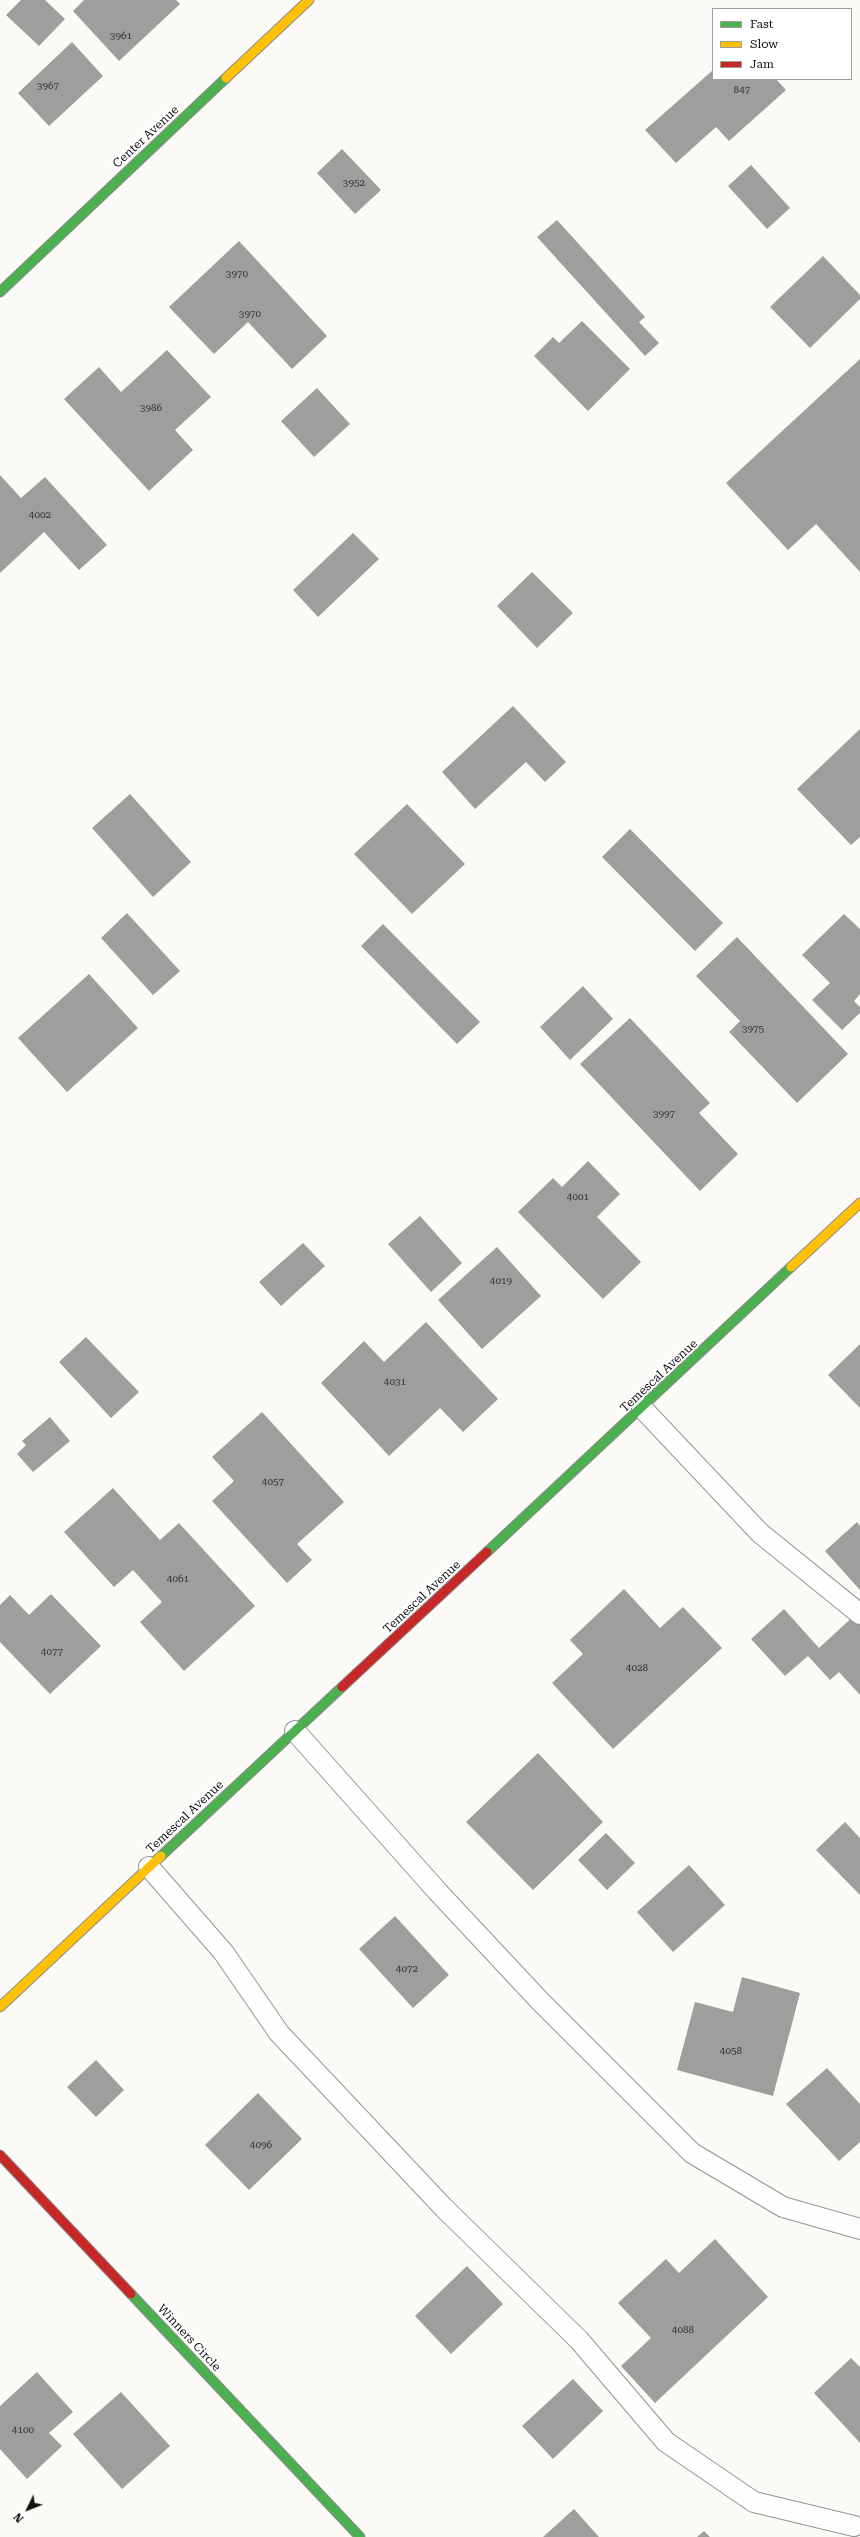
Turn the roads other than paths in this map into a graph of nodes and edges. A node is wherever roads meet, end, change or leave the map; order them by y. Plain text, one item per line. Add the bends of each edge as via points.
1 (309, 0) edge
2 (0, 292) edge
3 (860, 1203) edge
4 (642, 1408) junction
5 (860, 1614) edge
6 (295, 1731) junction
7 (149, 1867) junction
8 (0, 2007) edge
9 (0, 2155) edge
10 (860, 2229) edge
11 (854, 2526) dead end
12 (360, 2537) edge

1 - 2 street, Center Avenue
3 - 4 street, Temescal Avenue
4 - 5 lane via 760,1533
4 - 6 street, Temescal Avenue
6 - 7 street, Temescal Avenue
6 - 10 lane via 438,1892 539,2000 692,2154 783,2207
7 - 8 street, Temescal Avenue
7 - 11 lane via 224,1953 279,2032 444,2208 579,2340 666,2442 754,2502
9 - 12 street, Winners Circle

